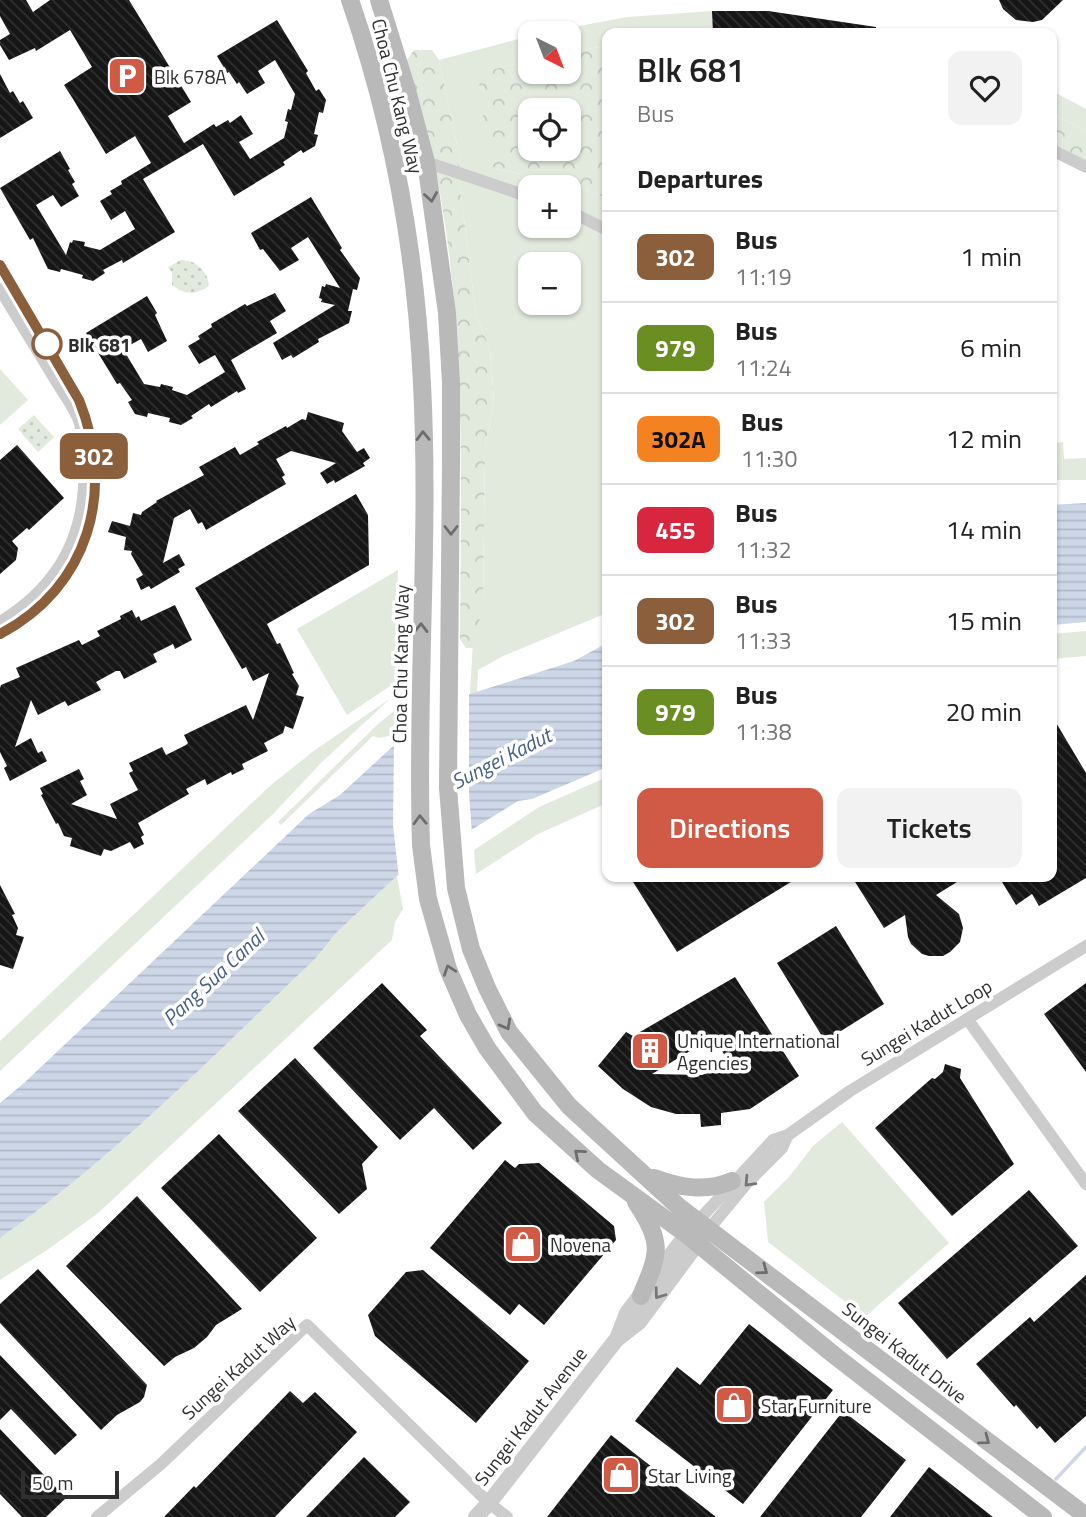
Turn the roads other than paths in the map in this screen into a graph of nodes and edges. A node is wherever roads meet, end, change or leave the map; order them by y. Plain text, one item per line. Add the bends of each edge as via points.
1 (350, 0) edge
2 (379, 0) edge
3 (1057, 152) edge
4 (426, 162) junction
5 (1086, 167) edge
6 (518, 193) edge
7 (581, 217) edge
8 (602, 228) edge
9 (0, 265) edge
10 (0, 289) edge
11 (452, 462) junction
12 (424, 504) junction
13 (0, 622) edge
14 (0, 634) edge
15 (1086, 946) edge
16 (968, 1020) junction
17 (788, 1135) junction
18 (644, 1174) junction
19 (733, 1181) junction
20 (1086, 1184) edge
21 (632, 1197) junction
22 (697, 1232) junction
23 (641, 1296) junction
24 (828, 1320) junction
25 (616, 1340) junction
26 (834, 1355) junction
27 (489, 1503) junction
28 (1036, 1511) edge
29 (1086, 1516) edge
30 (97, 1517) edge
31 (476, 1517) edge
32 (507, 1517) edge

12 -> 1 main road, Choa Chu Kang Way via 422,387 412,262 382,109
2 - 4 main road, Choa Chu Kang Way
3 - 5 street
4 - 6 street
4 -> 11 main road, Choa Chu Kang Way via 447,313
7 - 8 street
9 - 14 street via 79,400 96,474 91,524 78,557 41,605
10 - 13 street via 79,421 85,474 80,520 66,553 42,591
11 - 12 main road via 440,492
11 -> 18 main road, Choa Chu Kang Way via 448,788 458,903 471,949 509,1032 569,1106
21 -> 12 main road, Choa Chu Kang Way via 535,1113 486,1048 448,969 426,888 420,801
15 - 16 street, Sungei Kadut Loop
16 - 17 street, Sungei Kadut Loop via 850,1091
16 - 20 street
17 - 19 street, Sungei Kadut Loop via 773,1140
17 -> 22 street, Sungei Kadut Loop via 782,1148
18 - 19 main road via 674,1185 704,1188
18 - 22 main road, Choa Chu Kang Way via 679,1207
19 - 22 street, Sungei Kadut Loop
21 - 22 main road, Choa Chu Kang Way
21 - 23 main road via 651,1226 657,1251
22 - 23 street, Sungei Kadut Avenue
22 -> 24 main road, Sungei Kadut Drive
22 -> 25 street, Sungei Kadut Avenue via 639,1322
22 - 26 main road
23 - 25 street, Sungei Kadut Avenue via 627,1313
24 - 26 main road via 823,1340
24 -> 29 main road, Sungei Kadut Drive
25 - 27 street, Sungei Kadut Avenue
26 - 28 main road
27 - 30 street, Sungei Kadut Way via 307,1325 161,1464
27 - 31 street, Sungei Kadut Avenue
27 - 32 street

